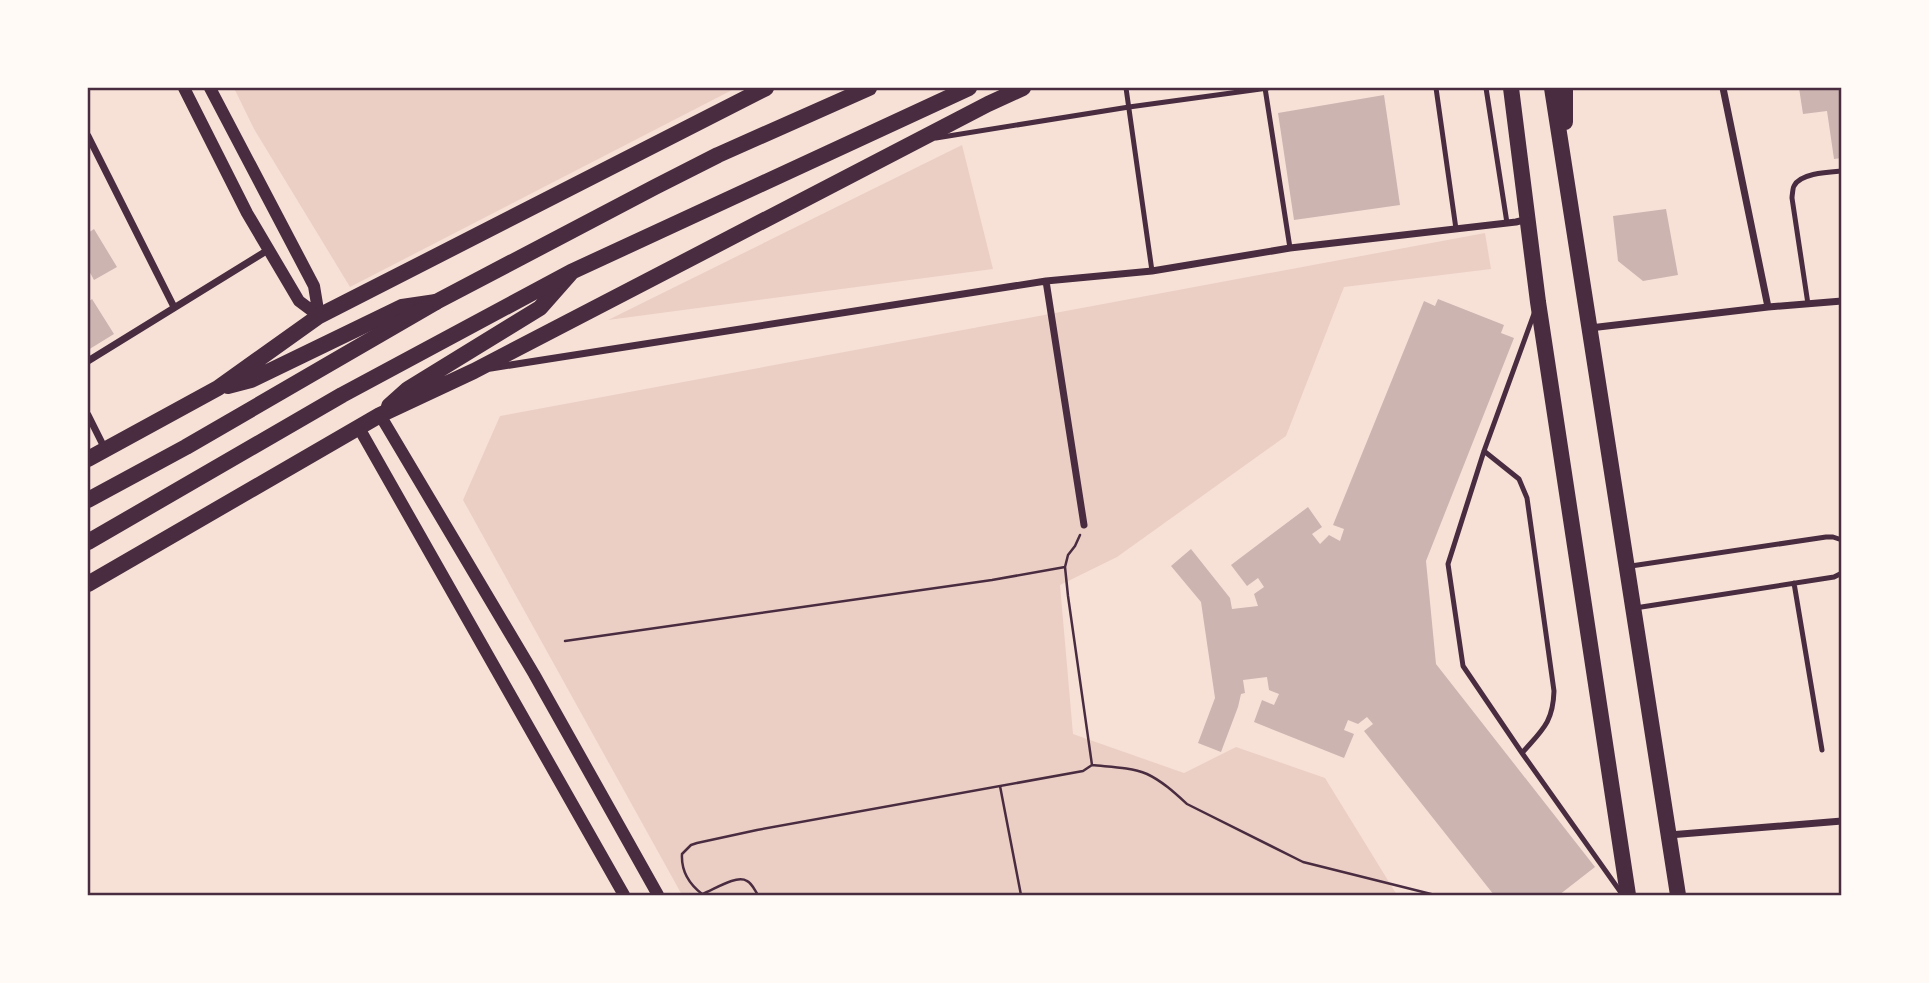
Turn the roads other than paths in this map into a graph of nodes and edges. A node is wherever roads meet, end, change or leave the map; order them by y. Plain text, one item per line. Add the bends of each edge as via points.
1 (184, 88) edge
2 (210, 88) edge
3 (766, 88) edge
4 (869, 88) edge
5 (969, 88) edge
6 (1023, 88) edge
7 (1126, 88) edge
8 (1266, 88) edge
9 (1436, 88) edge
10 (1486, 88) edge
11 (1511, 88) edge
12 (1552, 88) edge
13 (1565, 88) edge
14 (1723, 88) edge
15 (1129, 107) junction
16 (88, 136) edge
17 (915, 142) junction
18 (1842, 171) edge
19 (1566, 174) junction
20 (1529, 219) junction
21 (1507, 223) junction
22 (1456, 229) junction
23 (1290, 248) junction
24 (268, 250) junction
25 (1152, 271) junction
26 (571, 272) junction
27 (1046, 281) junction
28 (1842, 301) edge
29 (1538, 302) junction
30 (436, 303) junction
31 (1808, 304) junction
32 (174, 307) junction
33 (1768, 307) junction
34 (319, 316) junction
35 (1590, 328) junction
36 (88, 361) edge
37 (474, 371) junction
38 (218, 388) junction
39 (88, 415) edge
40 (380, 415) junction
41 (359, 428) junction
42 (105, 450) junction
43 (1484, 451) junction
44 (88, 459) edge
45 (88, 500) edge
46 (1084, 526) road end
47 (1842, 540) edge
48 (88, 542) edge
49 (1627, 567) junction
50 (1842, 573) edge
51 (1794, 583) junction
52 (88, 584) edge
53 (1633, 608) junction
54 (1822, 750) dead end
55 (1522, 753) junction
56 (1842, 821) edge
57 (1669, 835) junction
58 (624, 895) edge
59 (659, 895) edge
60 (1625, 895) edge
61 (1678, 895) edge

1 - 24 street
2 - 34 street via 314,286
3 - 34 main road
4 - 30 main road via 718,155
5 - 26 main road
6 - 17 main road
7 - 15 lane
8 - 15 lane
8 - 23 lane
9 - 22 lane
10 - 21 lane
11 - 20 main road
12 - 19 main road
13 - 19 main road
14 - 33 street
15 - 17 lane
15 - 25 lane
16 - 32 street
17 - 37 main road
18 - 31 lane via 1800,179 1793,187
19 - 35 main road
20 - 21 street
20 - 29 main road
21 - 22 street
22 - 23 street
23 - 25 street
24 - 32 street
24 - 34 street via 299,302
25 - 27 street
26 - 40 main road via 540,308 408,388
26 - 48 main road via 342,395
27 - 37 street
27 - 46 street
28 - 31 street
29 - 43 lane
29 - 60 main road
30 - 38 main road via 402,307 251,380
30 - 45 main road
31 - 33 street
32 - 36 street
33 - 35 street
34 - 38 main road
35 - 49 main road
37 - 40 main road
38 - 42 main road
39 - 42 street
40 - 41 main road
40 - 59 street
41 - 52 main road
41 - 58 street
42 - 44 main road
43 - 55 lane via 1448,564 1464,666
43 - 55 lane via 1519,479 1527,499 1554,691 1550,718
47 - 49 lane via 1826,537
49 - 53 main road
50 - 51 lane
51 - 53 lane
51 - 54 lane
53 - 57 main road
55 - 60 lane
56 - 57 street
57 - 61 main road

